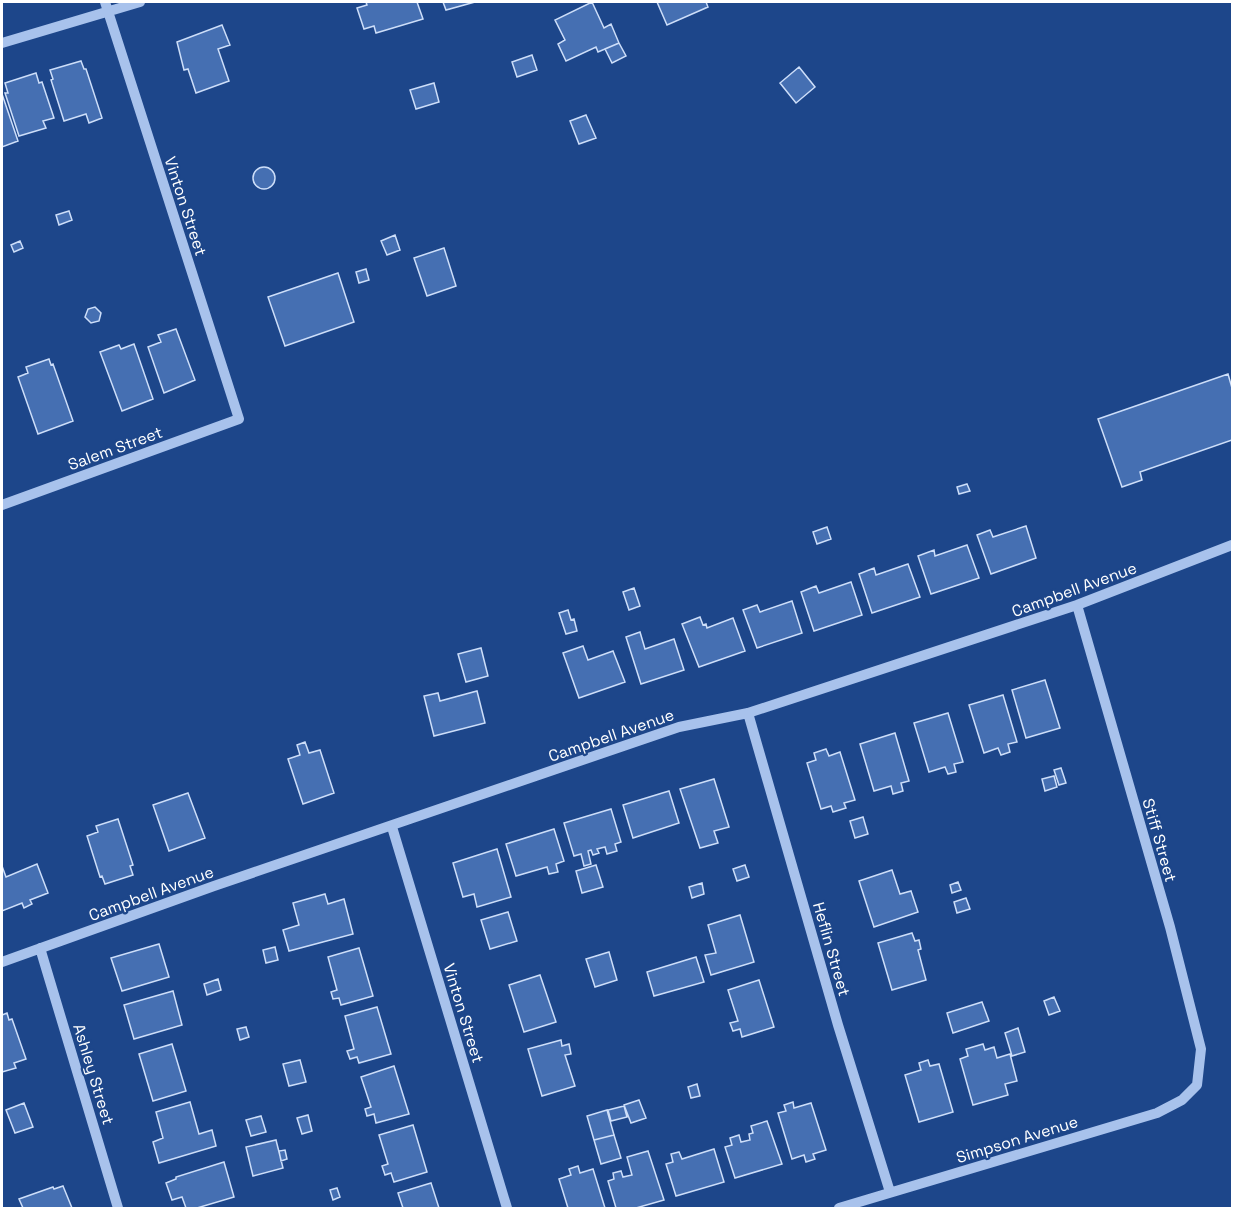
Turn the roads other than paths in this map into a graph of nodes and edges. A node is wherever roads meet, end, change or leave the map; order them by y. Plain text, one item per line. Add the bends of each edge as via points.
1 (140, 2) edge
2 (106, 6) edge
3 (2, 43) edge
4 (239, 419) joint
5 (2, 505) edge
6 (1233, 545) edge
7 (1077, 605) junction
8 (748, 713) junction
9 (392, 827) junction
10 (40, 948) junction
11 (2, 962) edge
12 (1197, 1085) joint
13 (890, 1192) junction
14 (118, 1209) edge
15 (507, 1209) edge
16 (838, 1209) edge

1 - 2 street
2 - 3 street
2 - 4 street, Vinton Street
4 - 5 street, Salem Street
6 - 7 street, Campbell Avenue
7 - 8 street, Campbell Avenue
7 - 12 street, Stiff Street via 1201,1049
8 - 9 street, Campbell Avenue via 679,727
8 - 13 street, Heflin Street
9 - 10 street, Campbell Avenue
9 - 15 street, Vinton Street
10 - 11 street, Campbell Avenue
10 - 14 street, Ashley Street
12 - 13 street, Simpson Avenue via 1182,1100 1157,1113
13 - 16 street, Simpson Avenue

